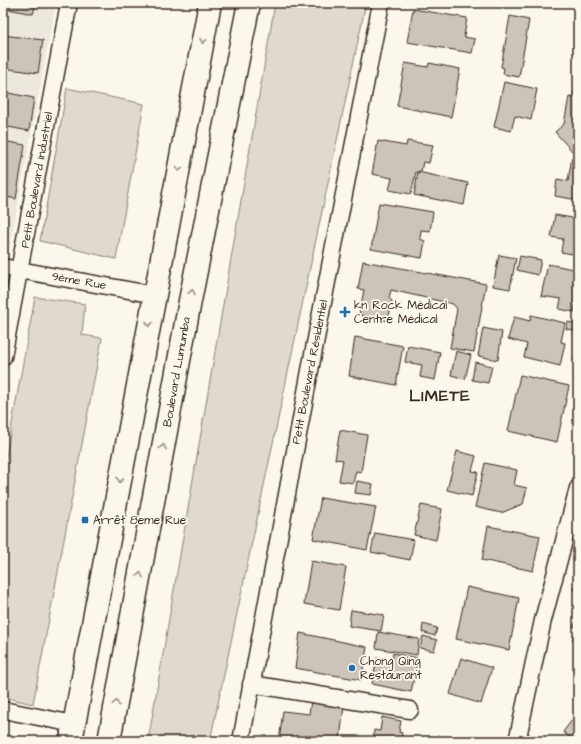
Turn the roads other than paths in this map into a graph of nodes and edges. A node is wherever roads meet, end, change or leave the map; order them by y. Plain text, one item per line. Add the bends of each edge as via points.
1 (69, 3) edge
2 (210, 3) edge
3 (249, 3) edge
4 (381, 3) edge
5 (3, 267) edge
6 (20, 270) junction
7 (155, 295) junction
8 (3, 357) edge
9 (577, 498) edge
10 (251, 684) junction
11 (3, 710) edge
12 (410, 710) dead end
13 (72, 732) edge
14 (109, 741) edge
15 (241, 741) edge
16 (523, 741) edge

1 - 6 street, Petit Boulevard Industriel
2 -> 7 highway
14 -> 3 highway, Boulevard Lumumba via 190,300
4 - 10 street, Petit Boulevard Résidentiel
5 - 6 street, 9ème Rue
6 - 7 street, 9ème Rue
6 - 8 street, Petit Boulevard Industriel
7 -> 13 highway
9 - 16 street via 543,620 518,737
10 - 12 street
10 - 15 street, Petit Boulevard Résidentiel
11 - 13 street

